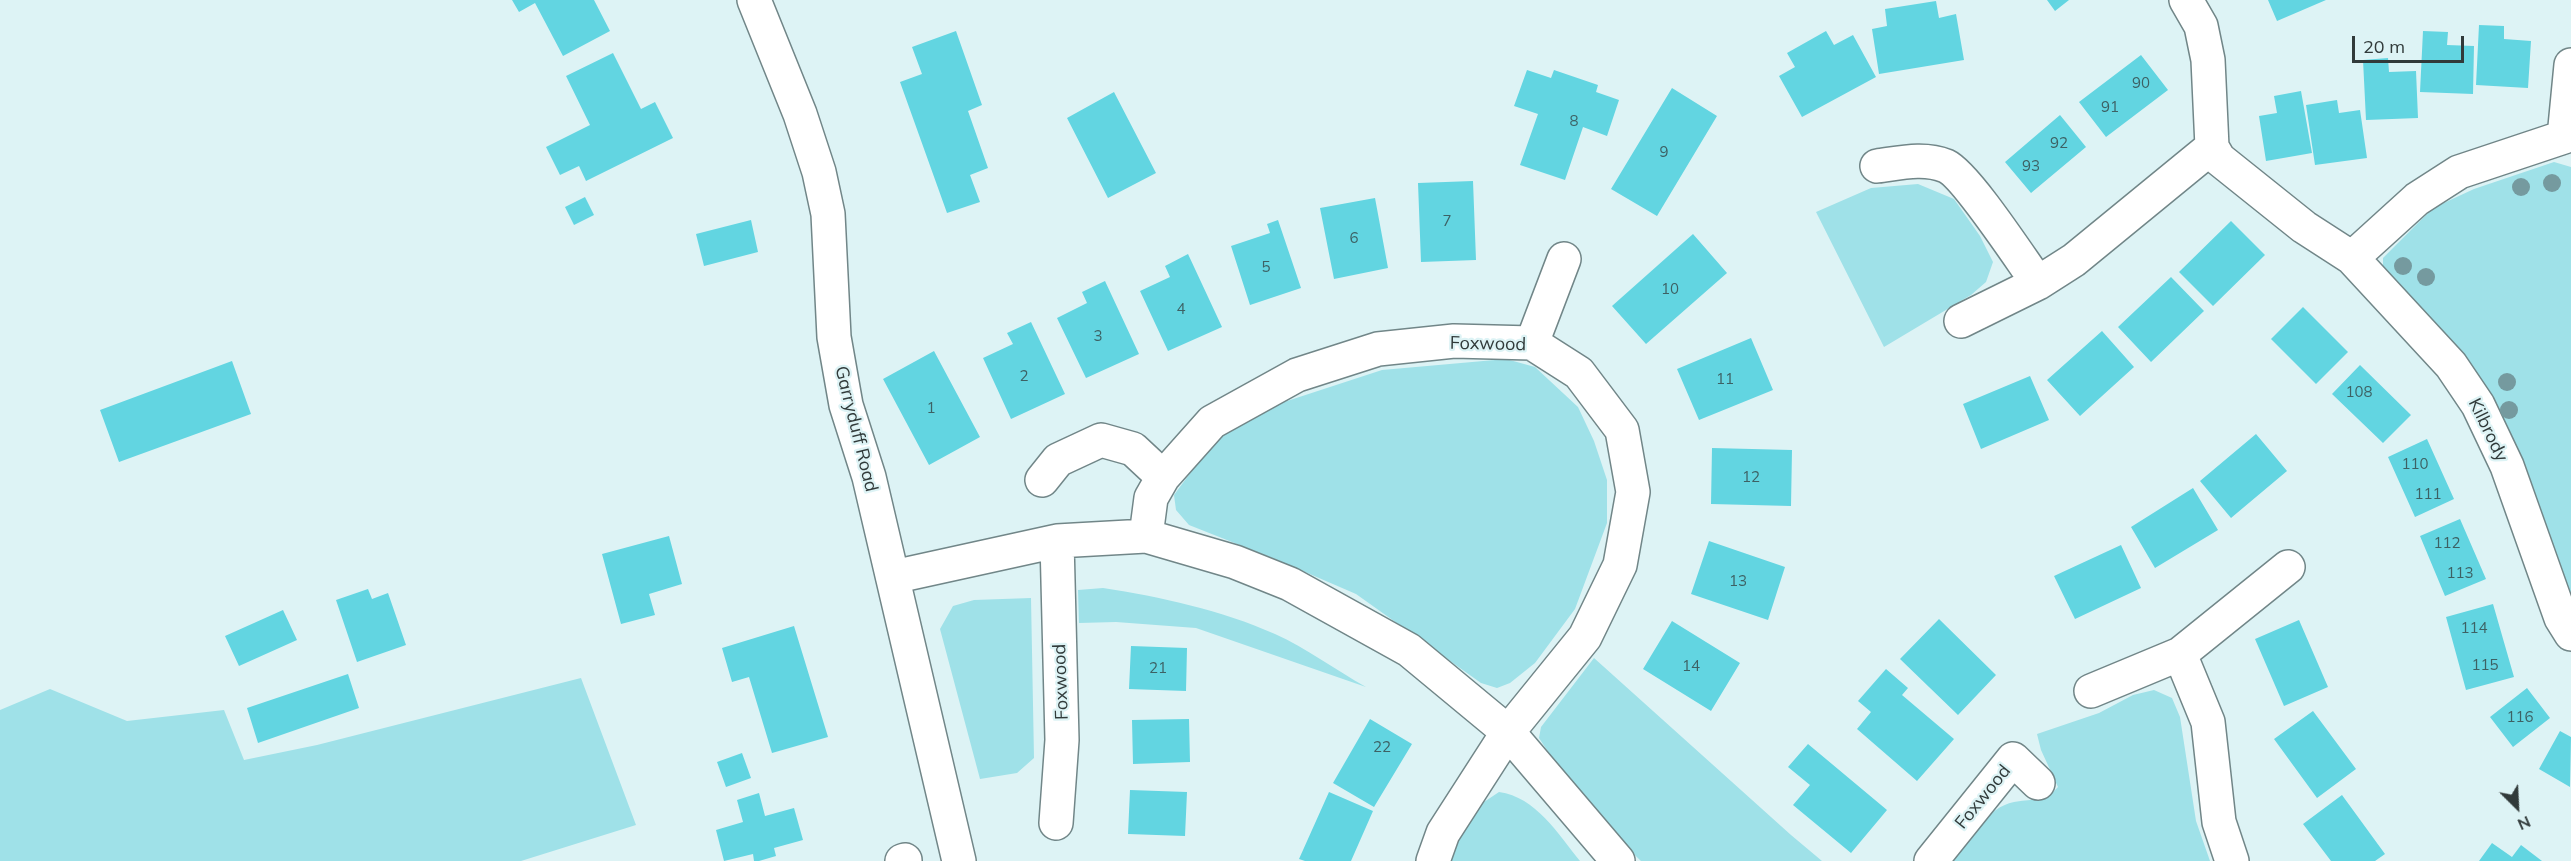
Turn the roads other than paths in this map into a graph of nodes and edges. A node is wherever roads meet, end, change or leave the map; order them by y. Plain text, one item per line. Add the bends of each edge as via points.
1 (754, 0) edge
2 (2186, 0) edge
3 (2571, 65) edge
4 (2567, 138) edge
5 (2212, 147) junction
6 (1877, 166) dead end
7 (2352, 258) junction
8 (1564, 259) dead end
9 (2038, 283) junction
10 (1960, 321) dead end
11 (1532, 343) junction
12 (1163, 477) junction
13 (1042, 480) dead end
14 (1146, 536) junction
15 (1057, 540) junction
16 (2288, 567) dead end
17 (892, 577) junction
18 (2571, 634) edge
19 (2180, 654) junction
20 (2091, 690) dead end
21 (1508, 732) junction
22 (2038, 783) dead end
23 (1056, 823) dead end
24 (959, 861) edge
25 (1433, 861) edge
26 (1618, 861) edge
27 (1930, 861) edge
28 (2232, 861) edge

1 - 17 street, Garryduff Road via 819,172 828,214 834,337 844,393
2 - 5 street via 2202,26 2208,60
3 - 4 street
4 - 7 street via 2459,172 2417,199
5 - 7 street, Kilbrody via 2219,159 2304,227
5 - 9 street via 2074,260
6 - 9 street via 1915,160 1947,166 1975,195
7 - 18 street, Kilbrody via 2451,365 2478,405 2506,466 2561,618
8 - 11 street
9 - 10 street
11 - 12 street, Foxwood via 1454,341 1378,349 1297,375 1212,422
11 - 21 street, Foxwood via 1579,373 1622,430 1633,492 1620,565 1585,637
12 - 13 street via 1133,449 1101,440 1058,459
12 - 14 street, Foxwood via 1151,498
14 - 15 street
14 - 21 street via 1235,562 1290,585 1409,650
15 - 17 street
15 - 23 street, Foxwood via 1062,740
16 - 19 street
17 - 24 street, Garryduff Road
19 - 20 street
19 - 28 street via 2208,722 2219,822
21 - 25 street, Foxwood via 1443,833
21 - 26 street
22 - 27 street, Foxwood via 2013,759

